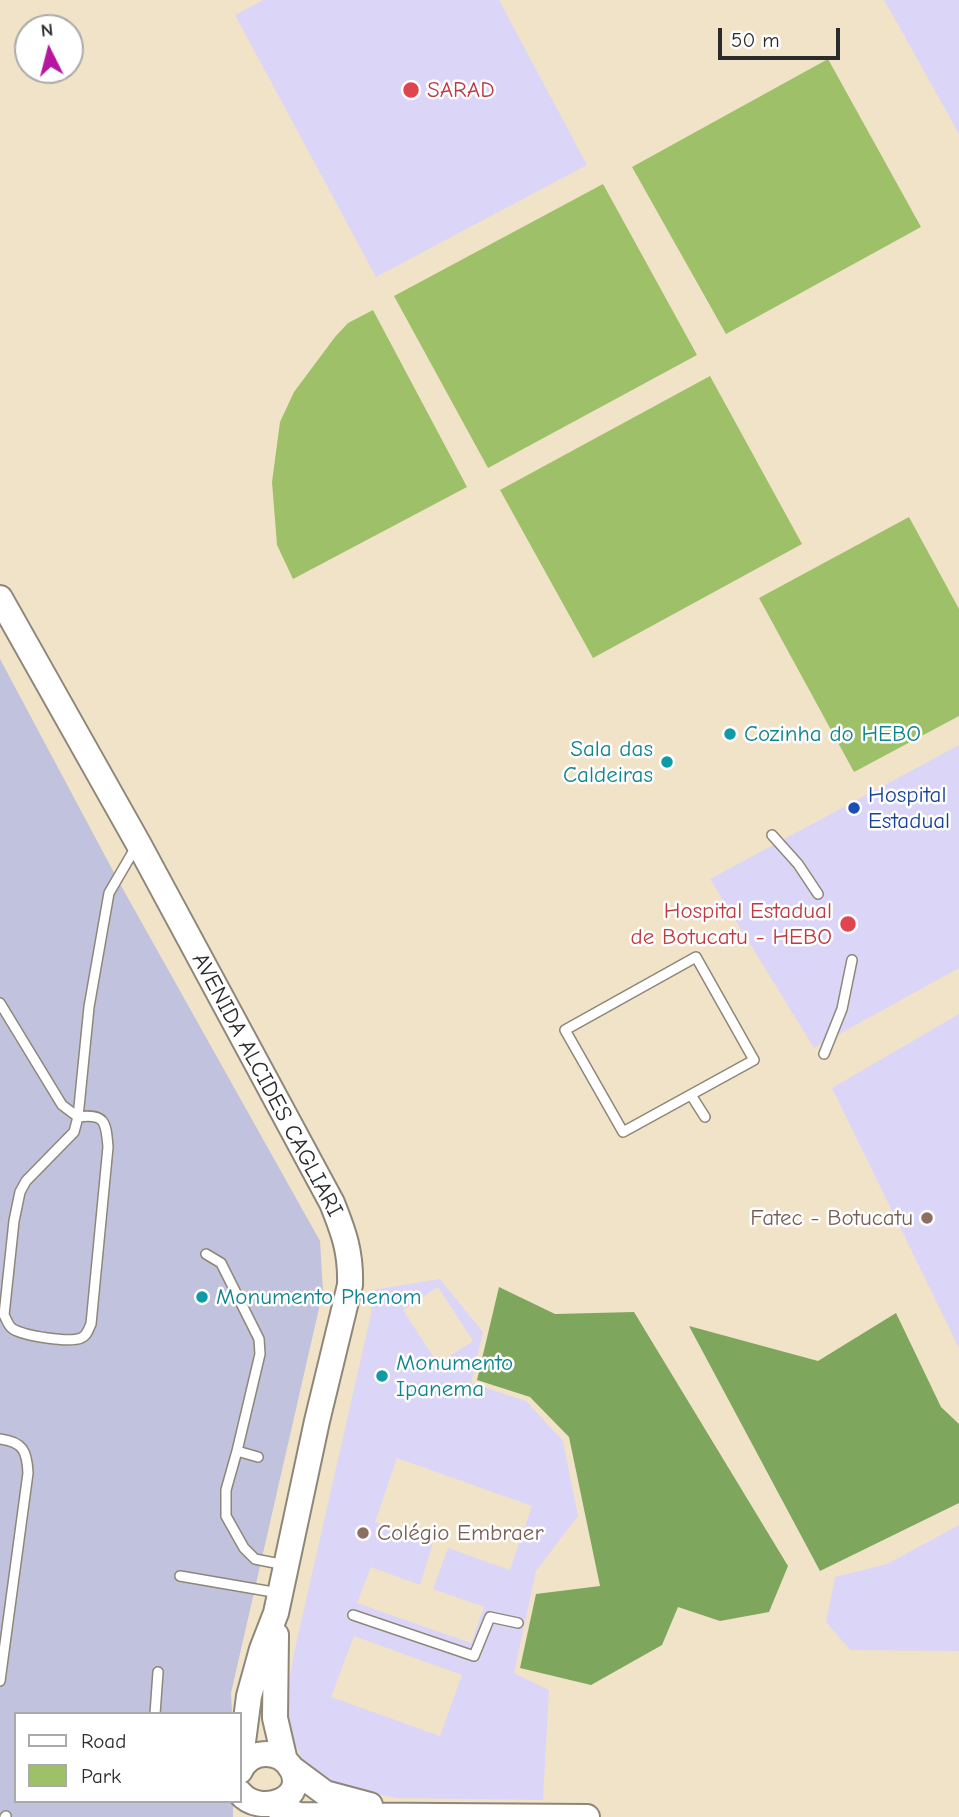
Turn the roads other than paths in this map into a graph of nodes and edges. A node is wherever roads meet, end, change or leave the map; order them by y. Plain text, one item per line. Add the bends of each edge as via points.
1 (0, 598) edge
2 (772, 835) dead end
3 (138, 844) junction
4 (818, 894) dead end
5 (852, 960) dead end
6 (0, 1003) edge
7 (824, 1055) dead end
8 (691, 1094) junction
9 (78, 1117) junction
10 (705, 1117) dead end
11 (206, 1254) dead end
12 (0, 1439) edge
13 (237, 1451) junction
14 (258, 1457) dead end
15 (286, 1565) junction
16 (180, 1576) dead end
17 (279, 1603) junction
18 (353, 1615) dead end
19 (518, 1623) dead end
20 (158, 1672) dead end
21 (0, 1681) edge
22 (155, 1712) edge
23 (242, 1750) edge
24 (288, 1764) junction
25 (242, 1768) edge
26 (246, 1805) edge
27 (277, 1812) edge
28 (401, 1814) junction
29 (484, 1816) edge
30 (587, 1817) edge

1 - 3 main road, AVENIDA ALCIDES CAGLIARI
2 - 4 lane
3 - 9 lane via 108,893 89,1007
3 - 15 main road, AVENIDA ALCIDES CAGLIARI via 332,1203 347,1240 350,1285
5 - 7 lane via 842,1009
6 - 9 lane via 62,1105
8 - 8 lane via 754,1060 696,957 565,1030 623,1132
8 - 10 lane
9 - 9 lane via 74,1132 22,1186 14,1221 5,1315 14,1330 43,1338 79,1339 91,1324 107,1128 95,1115
11 - 13 lane via 221,1262 260,1345
12 - 21 lane via 19,1444 27,1455 28,1473
13 - 14 lane
13 - 15 lane via 226,1490 226,1516 255,1559
15 - 17 main road, AVENIDA ALCIDES CAGLIARI
16 - 17 lane
17 - 23 main road, AVENIDA ALCIDES CAGLIARI via 261,1648
17 - 24 main road, AVENIDA ALCIDES CAGLIARI via 275,1718
18 - 19 lane via 474,1656 490,1617
20 - 22 lane
24 - 25 main road via 279,1756 262,1754 247,1760
24 - 27 main road, AVENIDA ALCIDES CAGLIARI via 293,1791
24 - 28 main road via 325,1793
26 - 27 main road
27 - 28 main road
28 - 29 main road
29 - 30 main road

